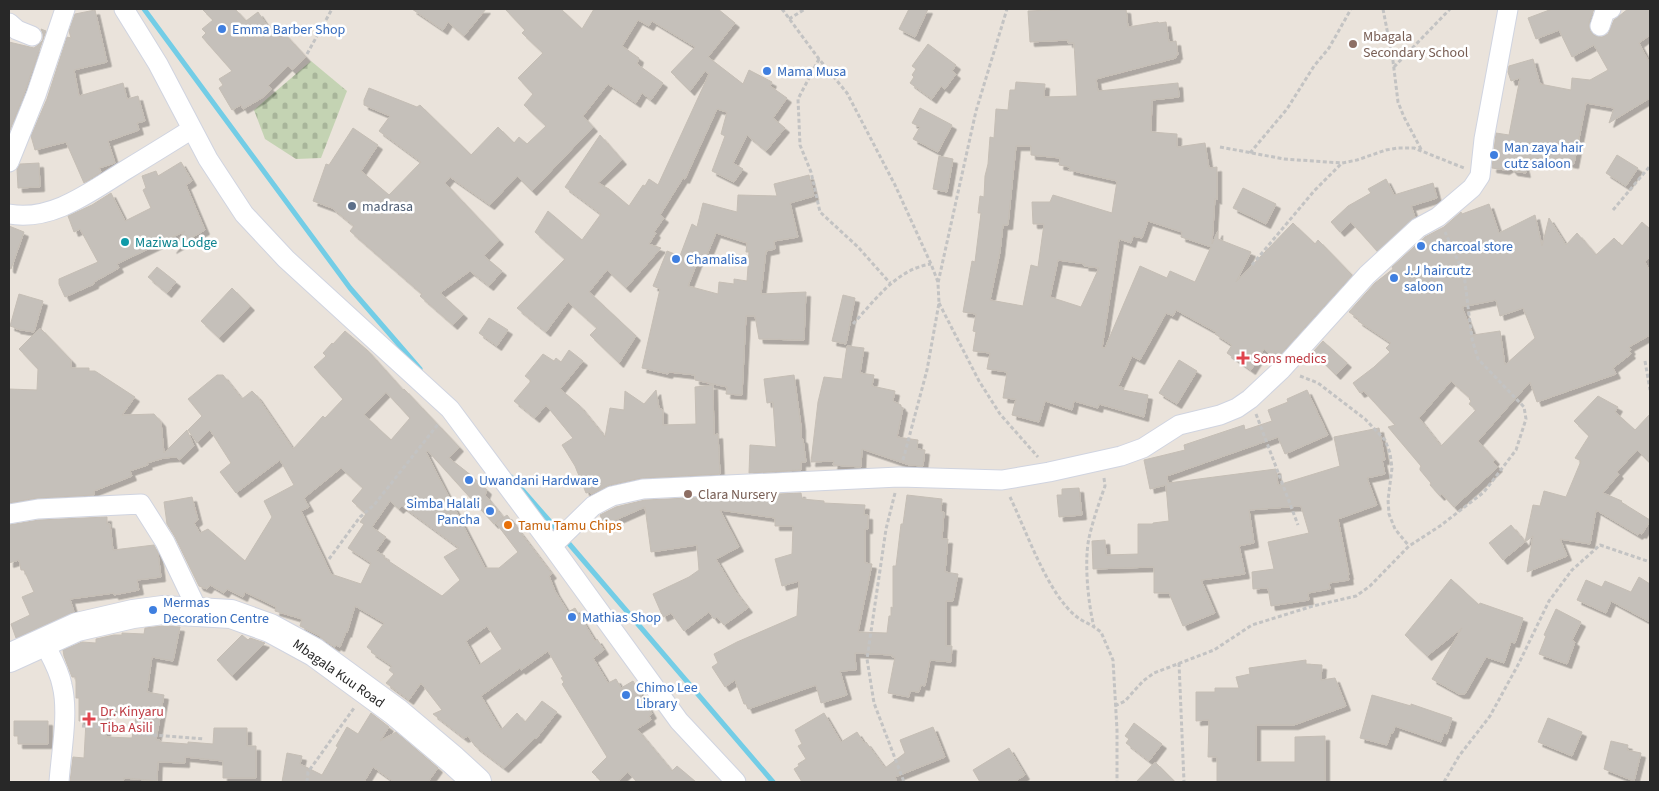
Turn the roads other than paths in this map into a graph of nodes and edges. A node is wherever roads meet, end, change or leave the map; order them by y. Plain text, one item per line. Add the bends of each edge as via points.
1 (65, 9) edge
2 (124, 9) edge
3 (1508, 9) edge
4 (1611, 9) edge
5 (9, 23) edge
6 (1600, 26) dead end
7 (32, 36) dead end
8 (192, 129) junction
9 (9, 162) edge
10 (9, 214) edge
11 (9, 514) edge
12 (552, 546) junction
13 (199, 613) junction
14 (44, 641) junction
15 (9, 658) edge
16 (59, 782) edge
17 (477, 782) edge
18 (736, 782) edge

1 - 9 street
2 - 8 street
3 - 12 street via 1480,176 1472,188 1438,217 1418,228 1367,274 1282,369 1238,408 1179,425 1143,448 1121,456 1002,480 899,477 643,489 612,496 593,506
4 - 6 street via 1605,11
5 - 7 street
8 - 10 street via 77,200 31,215
8 - 12 street via 244,214 286,260 450,409
11 - 13 street via 38,509 141,504 165,542
12 - 18 street via 679,721
13 - 14 street, Mbagala Kuu Road via 163,610 133,614 77,627
13 - 17 street, Mbagala Kuu Road via 231,614 270,628 314,652 403,718
14 - 15 street, Mbagala Kuu Road
14 - 16 street via 63,686 65,709

